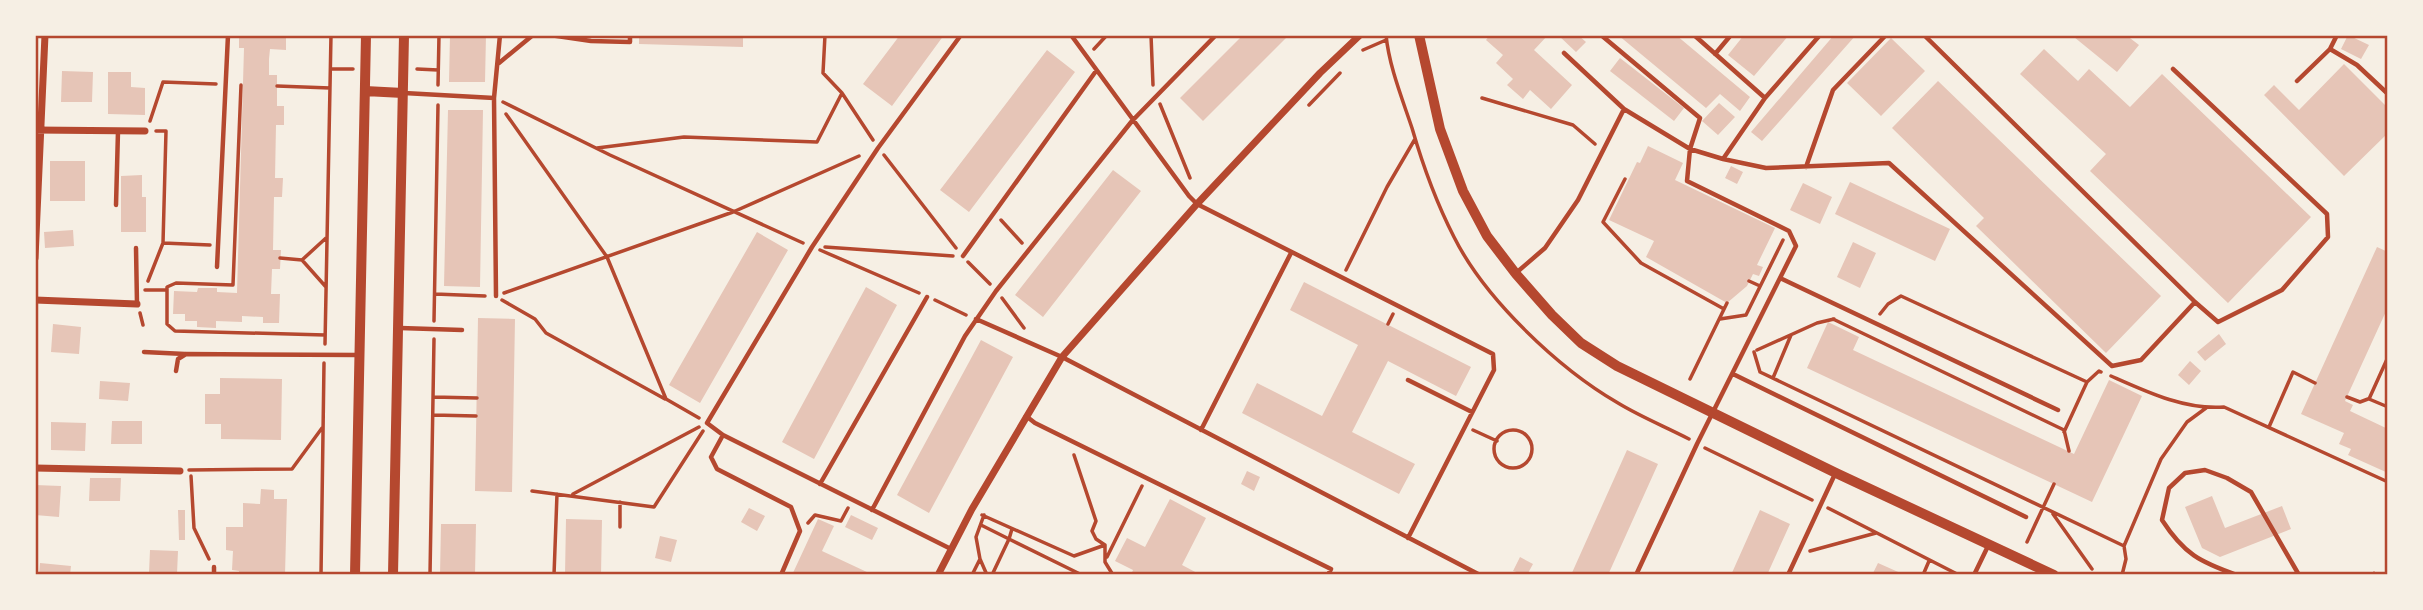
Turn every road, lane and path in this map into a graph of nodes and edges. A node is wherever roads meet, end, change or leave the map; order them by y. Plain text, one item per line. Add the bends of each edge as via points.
1 (45, 35) edge
2 (228, 35) edge
3 (331, 35) edge
4 (366, 35) edge
5 (404, 35) edge
6 (439, 35) edge
7 (499, 35) edge
8 (533, 35) edge
9 (550, 35) edge
10 (630, 35) edge
11 (825, 35) edge
12 (961, 35) edge
13 (1071, 35) edge
14 (1107, 35) edge
15 (1151, 35) edge
16 (1216, 35) edge
17 (1360, 35) edge
18 (1419, 35) edge
19 (1601, 35) edge
20 (1694, 35) edge
21 (1731, 35) edge
22 (1820, 35) edge
23 (1886, 35) edge
24 (1924, 35) edge
25 (2337, 35) edge
26 (1387, 40) dead end
27 (2330, 49) junction
28 (1362, 50) dead end
29 (1564, 53) dead end
30 (1715, 54) junction
31 (1087, 57) junction
32 (499, 64) junction
33 (331, 68) junction
34 (355, 69) dead end
35 (415, 69) dead end
36 (1343, 69) dead end
37 (2173, 69) dead end
38 (439, 71) junction
39 (1096, 71) junction
40 (2297, 81) dead end
41 (211, 84) dead end
42 (277, 86) dead end
43 (330, 88) junction
44 (365, 90) junction
45 (438, 90) dead end
46 (403, 93) junction
47 (842, 93) junction
48 (2388, 94) edge
49 (1154, 97) junction
50 (494, 98) junction
51 (1482, 98) dead end
52 (1765, 98) junction
53 (1307, 107) dead end
54 (1624, 109) junction
55 (1132, 121) junction
56 (38, 130) edge
57 (118, 130) junction
58 (145, 131) junction
59 (1415, 139) dead end
60 (595, 148) junction
61 (878, 148) junction
62 (1690, 149) junction
63 (1603, 150) junction
64 (1723, 159) junction
65 (1806, 167) junction
66 (1191, 180) dead end
67 (1625, 180) dead end
68 (1198, 204) junction
69 (116, 205) dead end
70 (733, 212) junction
71 (994, 212) junction
72 (1787, 230) junction
73 (327, 238) junction
74 (163, 243) junction
75 (219, 245) junction
76 (812, 247) junction
77 (136, 248) dead end
78 (1028, 249) junction
79 (1292, 253) junction
80 (962, 256) junction
81 (607, 257) junction
82 (35, 258) edge
83 (281, 258) dead end
84 (302, 260) junction
85 (217, 267) dead end
86 (1516, 274) junction
87 (1780, 278) junction
88 (1345, 280) junction
89 (1749, 281) dead end
90 (1760, 286) junction
91 (326, 287) junction
92 (167, 290) dead end
93 (996, 291) junction
94 (435, 294) dead end
95 (496, 296) junction
96 (927, 297) junction
97 (35, 300) edge
98 (2195, 302) junction
99 (1727, 303) dead end
100 (137, 304) joint
101 (1724, 309) junction
102 (1854, 314) junction
103 (976, 319) junction
104 (1720, 319) junction
105 (1833, 319) junction
106 (1871, 321) junction
107 (398, 328) junction
108 (462, 330) dead end
109 (1791, 334) junction
110 (1038, 347) junction
111 (144, 352) dead end
112 (186, 354) junction
113 (325, 355) junction
114 (360, 355) junction
115 (1062, 357) junction
116 (2388, 357) edge
117 (176, 371) dead end
118 (1732, 374) junction
119 (1773, 378) junction
120 (1690, 379) dead end
121 (1408, 380) dead end
122 (2087, 382) junction
123 (2315, 383) dead end
124 (433, 397) dead end
125 (2347, 397) dead end
126 (477, 398) dead end
127 (666, 399) junction
128 (2369, 399) junction
129 (2388, 407) edge
130 (2206, 408) junction
131 (2058, 410) dead end
132 (1472, 412) junction
133 (1713, 413) junction
134 (433, 415) dead end
135 (1026, 415) junction
136 (476, 416) dead end
137 (707, 423) junction
138 (323, 426) junction
139 (1465, 426) junction
140 (2269, 428) junction
141 (1201, 429) junction
142 (2064, 432) junction
143 (723, 436) junction
144 (1069, 439) junction
145 (1497, 441) junction
146 (2069, 452) dead end
147 (35, 468) edge
148 (1836, 474) junction
149 (180, 475) dead end
150 (1146, 478) junction
151 (2388, 482) edge
152 (820, 484) junction
153 (2053, 484) dead end
154 (532, 491) dead end
155 (556, 494) junction
156 (572, 495) junction
157 (620, 502) junction
158 (2043, 508) junction
159 (848, 509) dead end
160 (972, 509) junction
161 (872, 510) junction
162 (2052, 512) junction
163 (985, 515) junction
164 (2026, 517) dead end
165 (981, 525) junction
166 (620, 527) dead end
167 (1012, 528) junction
168 (800, 531) junction
169 (1877, 533) dead end
170 (1408, 538) junction
171 (1009, 539) junction
172 (2027, 542) dead end
173 (1989, 544) junction
174 (1105, 545) junction
175 (2124, 547) junction
176 (951, 549) junction
177 (1797, 554) junction
178 (980, 559) junction
179 (1930, 560) dead end
180 (1105, 562) junction
181 (214, 567) joint
182 (2092, 569) dead end
183 (214, 575) edge
184 (321, 575) edge
185 (355, 575) edge
186 (393, 575) edge
187 (554, 575) edge
188 (781, 575) edge
189 (939, 575) edge
190 (972, 575) edge
191 (989, 575) edge
192 (1082, 575) edge
193 (1112, 575) edge
194 (1328, 575) edge
195 (1480, 575) edge
196 (1636, 575) edge
197 (1788, 575) edge
198 (1923, 575) edge
199 (1974, 575) edge
200 (2054, 575) edge
201 (2122, 575) edge
202 (2237, 575) edge
203 (2299, 575) edge

1 - 56 street
2 - 75 lane
3 - 33 path
4 - 44 main road
5 - 46 main road
6 - 38 path
7 - 32 lane
8 - 32 lane
9 - 10 lane via 629,42
11 - 47 path via 823,73
12 - 61 lane
13 - 31 lane
14 - 31 path
15 - 49 path
16 - 49 lane
17 - 68 street
18 - 86 street via 1440,129 1463,191 1487,236
19 - 62 lane via 1700,118
20 - 30 lane
21 - 30 lane
22 - 52 lane
23 - 65 lane via 1833,90
24 - 98 lane
25 - 27 lane
26 - 28 path
27 - 40 lane
27 - 48 lane via 2357,65
29 - 54 lane
30 - 52 lane
31 - 39 lane
32 - 50 lane
33 - 34 path
33 - 43 path
35 - 38 path
36 - 53 path
37 - 98 lane via 2327,214 2328,237 2282,289 2218,322
38 - 45 path
39 - 55 lane
39 - 71 lane
41 - 58 path via 163,82
42 - 43 path
43 - 73 path
44 - 46 main road
44 - 114 main road
46 - 50 lane
46 - 107 main road
47 - 60 path via 817,142 684,137
47 - 61 path
49 - 55 lane
49 - 66 path
50 - 60 path
50 - 81 path
50 - 95 lane
51 - 63 path via 1573,125
52 - 64 lane
54 - 62 lane
54 - 63 lane
55 - 68 lane
55 - 78 lane
56 - 57 street
56 - 82 street
57 - 58 street
57 - 69 lane
58 - 74 path via 166,131
59 - 88 path via 1387,187
60 - 70 path
61 - 70 path
61 - 76 lane
61 - 80 path
62 - 64 lane
62 - 72 lane via 1687,181
63 - 86 lane via 1578,200 1545,248
64 - 65 lane via 1766,168
65 - 98 lane via 1889,163 2112,366 2141,360
67 - 101 path via 1604,222 1641,263
68 - 79 lane
68 - 115 street
70 - 76 path
70 - 81 path
71 - 78 path
71 - 80 lane
72 - 87 lane via 1796,246
72 - 90 path
73 - 84 path
73 - 91 path
74 - 75 path
74 - 92 path via 144,290
75 - 85 lane
76 - 80 path
76 - 96 path
76 - 137 lane
77 - 100 lane
78 - 93 lane
79 - 88 lane
79 - 141 lane
80 - 93 path
81 - 95 path
81 - 127 path
83 - 84 path
84 - 91 path
86 - 133 street via 1581,343
87 - 102 lane
87 - 118 lane
88 - 132 lane via 1493,354 1493,370
89 - 90 path
90 - 104 path via 1746,315
91 - 113 path
93 - 103 lane
93 - 110 path
94 - 95 path
95 - 127 path via 535,319 547,333
96 - 103 path
96 - 152 lane
97 - 100 street
99 - 101 path
101 - 104 path
102 - 105 path
102 - 106 lane
103 - 110 lane
103 - 161 lane
104 - 120 path
105 - 109 path
105 - 142 path
106 - 122 path via 1901,296
106 - 131 lane
107 - 108 lane
107 - 186 main road
109 - 119 path
109 - 119 path via 1754,351 1760,372
110 - 115 lane
111 - 112 lane
112 - 113 lane
112 - 117 lane via 178,359
113 - 114 lane
113 - 138 path
114 - 185 main road
115 - 135 street
115 - 141 lane
116 - 128 path
118 - 133 lane
118 - 164 lane
119 - 158 path
121 - 132 lane
122 - 130 path via 2099,371 2156,396
122 - 142 path
123 - 140 path via 2292,372
124 - 126 path
125 - 128 path via 2360,402
127 - 137 path
128 - 129 path
130 - 140 path via 2224,407
130 - 175 path via 2187,422 2161,459
132 - 139 lane
133 - 148 street
133 - 196 lane
134 - 136 path
135 - 144 lane
135 - 160 street
137 - 143 lane
137 - 156 path
137 - 157 path via 654,507
138 - 181 path via 292,469 191,470 194,528
138 - 184 path
139 - 145 path
139 - 170 lane
140 - 151 path
141 - 170 lane
142 - 146 path
143 - 152 lane
143 - 168 lane via 711,457 717,469 791,507
144 - 150 lane
144 - 174 path via 1096,521 1092,531
145 - 145 path via 1512,430 1524,433 1532,449 1528,461 1512,468 1501,463 1495,453
147 - 149 street
148 - 173 street
148 - 177 lane
150 - 180 path
150 - 194 lane via 1331,569
152 - 161 lane
153 - 158 path
154 - 155 path
155 - 156 path
155 - 187 path
156 - 157 path
157 - 166 path
158 - 162 path
158 - 172 path
159 - 168 path via 841,522 815,515
160 - 163 path
160 - 176 street
161 - 176 lane
162 - 175 path
162 - 182 path
163 - 165 path
163 - 167 path
165 - 171 path
165 - 178 path via 976,537
167 - 171 path
167 - 174 path via 1074,556
168 - 188 lane
169 - 177 path
170 - 195 lane
171 - 191 path
171 - 192 path
173 - 199 lane
173 - 200 street
174 - 180 path
175 - 201 path
176 - 189 street
177 - 197 lane
178 - 190 path
178 - 191 path
179 - 198 path
180 - 193 path
181 - 183 lane
202 - 203 lane via 2202,562 2175,539 2162,520 2169,488 2185,473 2205,470 2251,492

